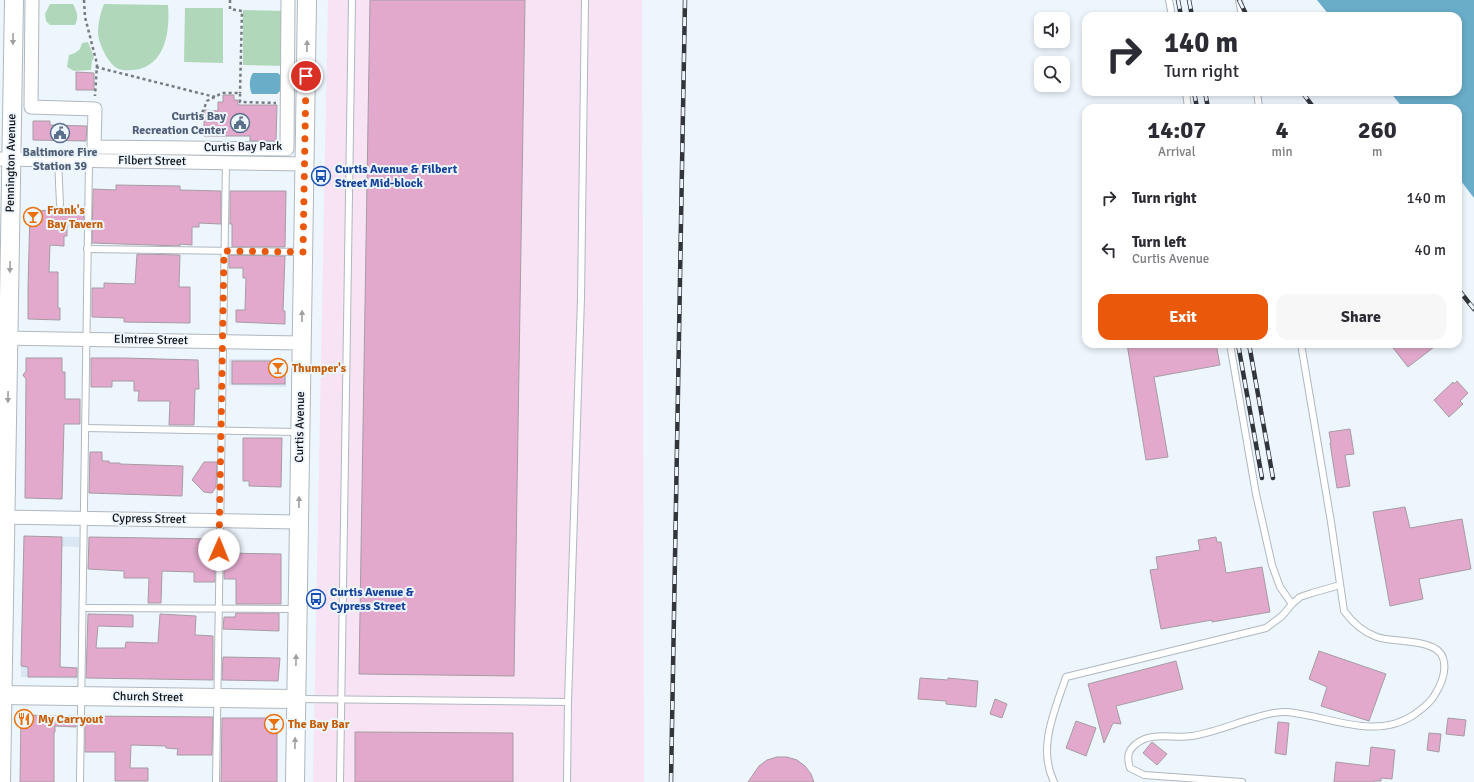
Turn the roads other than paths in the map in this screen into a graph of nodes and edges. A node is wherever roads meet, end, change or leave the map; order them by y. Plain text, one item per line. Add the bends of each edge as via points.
1 (14, 0) edge
2 (32, 0) edge
3 (288, 0) edge
4 (307, 0) edge
5 (352, 0) edge
6 (585, 0) edge
7 (1170, 0) edge
8 (1239, 0) edge
9 (1172, 12) edge
10 (1241, 12) edge
11 (6, 159) edge
12 (58, 160) junction
13 (89, 160) junction
14 (226, 162) junction
15 (305, 164) junction
16 (60, 204) dead end
17 (87, 249) junction
18 (224, 251) junction
19 (303, 252) junction
20 (4, 338) edge
21 (86, 339) junction
22 (222, 341) junction
23 (301, 343) junction
24 (1231, 348) edge
25 (1302, 348) edge
26 (4, 426) edge
27 (85, 428) junction
28 (221, 431) junction
29 (300, 432) junction
30 (3, 517) edge
31 (84, 518) junction
32 (220, 521) junction
33 (298, 522) junction
34 (1340, 585) junction
35 (2, 604) edge
36 (1292, 604) junction
37 (83, 608) junction
38 (218, 609) junction
39 (297, 609) junction
40 (1, 695) edge
41 (81, 696) junction
42 (217, 698) junction
43 (295, 699) junction
44 (341, 700) junction
45 (568, 702) junction
46 (1194, 781) edge
47 (1, 782) edge
48 (80, 782) edge
49 (216, 782) edge
50 (294, 782) edge
51 (340, 782) edge
52 (567, 782) edge
53 (1054, 782) edge
54 (1242, 782) edge

1 -> 11 main road, Pennington Avenue
2 - 3 street, Curtis Bay Park via 31,107 96,109 94,147 287,149
15 -> 4 main road, Curtis Avenue
5 - 44 lane
6 - 45 lane via 581,298
7 - 9 lane
8 - 10 lane
11 - 12 street, Filbert Street
11 -> 20 main road, Pennington Avenue via 8,248
12 - 13 street, Filbert Street
12 - 16 lane
13 - 14 street, Filbert Street
13 - 17 lane
14 - 15 street, Filbert Street
14 - 18 lane
15 - 19 main road, Curtis Avenue
17 - 18 lane
17 - 21 lane
18 - 19 lane
18 - 22 lane
23 -> 19 main road, Curtis Avenue
20 - 21 street, Elmtree Street
20 -> 26 main road, Pennington Avenue
21 - 22 street, Elmtree Street
21 - 27 lane
22 - 23 street, Elmtree Street
22 - 28 lane
23 - 29 main road, Curtis Avenue
24 - 36 lane via 1256,494 1272,566 1280,587
25 - 34 lane
26 - 30 main road, Pennington Avenue
27 - 28 lane
27 - 31 lane
28 - 29 lane
28 - 32 lane
33 -> 29 main road, Curtis Avenue
30 - 31 street, Cypress Street
30 - 35 main road, Pennington Avenue
31 - 32 street, Cypress Street
31 - 37 lane
32 - 33 street, Cypress Street
32 - 38 lane
33 - 39 main road, Curtis Avenue
34 - 36 lane via 1300,597
34 - 46 lane via 1344,611 1361,629 1377,637 1422,644 1440,651 1444,672 1431,701 1405,721 1386,726 1362,726 1285,712 1268,714 1190,737 1152,737 1137,743 1128,751 1127,761 1130,768 1144,775
35 - 40 main road, Pennington Avenue
36 - 53 lane via 1282,616 1266,628 1066,677 1050,726 1047,748 1048,764
37 - 38 lane
37 - 41 lane
38 - 39 lane
38 - 42 lane
43 -> 39 main road, Curtis Avenue
40 - 41 main road, Church Street
40 - 47 main road, Pennington Avenue
41 - 42 main road, Church Street
41 - 48 lane
42 - 43 main road, Church Street
42 - 49 lane
43 - 44 lane
50 -> 43 main road, Curtis Avenue
44 - 45 lane
44 - 51 lane
45 - 52 lane
46 - 54 lane

